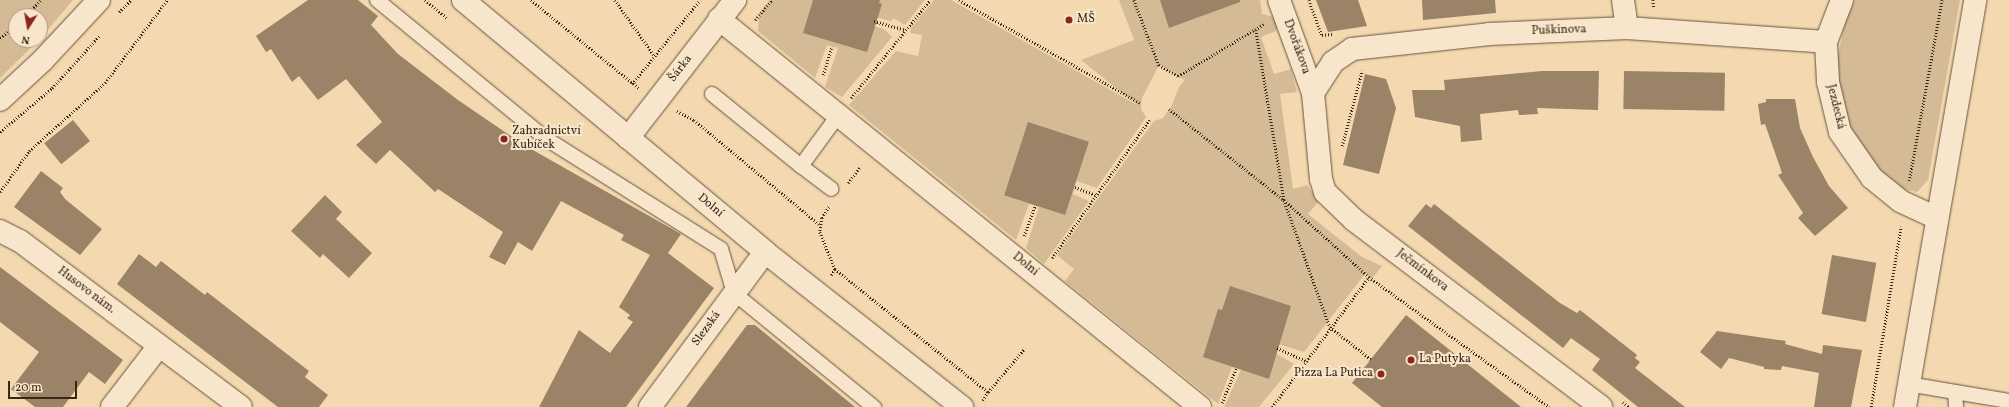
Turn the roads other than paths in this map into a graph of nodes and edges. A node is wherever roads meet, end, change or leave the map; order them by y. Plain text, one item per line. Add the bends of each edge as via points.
1 (377, 0) edge
2 (463, 0) edge
3 (735, 0) edge
4 (1279, 0) edge
5 (1623, 0) edge
6 (1842, 0) edge
7 (1975, 0) edge
8 (93, 4) edge
9 (719, 19) junction
10 (1627, 28) junction
11 (1826, 42) junction
12 (1313, 93) junction
13 (712, 94) dead end
14 (0, 100) edge
15 (839, 114) junction
16 (628, 138) junction
17 (801, 166) junction
18 (836, 193) road end
19 (1937, 218) junction
20 (7, 233) edge
21 (765, 252) junction
22 (734, 293) junction
23 (159, 346) junction
24 (1908, 384) junction
25 (1955, 392) junction
26 (2009, 401) edge
27 (1609, 402) edge
28 (112, 407) edge
29 (241, 407) edge
30 (650, 407) edge
31 (874, 407) edge
32 (962, 407) edge
33 (1200, 407) edge
34 (1905, 407) edge
35 (1956, 407) edge

1 - 22 lane via 545,138 721,249
2 - 16 street, Dolní
3 - 9 street, Šárka
4 - 12 street, Dvořákova
5 - 10 street
6 - 11 street, Jezdecká
7 - 19 street
8 - 14 street via 43,60
9 - 15 street, Dolní
9 - 16 street, Šárka
10 - 11 street, Puškinova
10 - 12 street, Puškinova via 1489,34 1352,49 1333,62
11 - 19 street, Jezdecká via 1828,82 1840,132 1872,178 1905,204
12 - 27 street, Ječmínkova via 1321,179 1331,200
13 - 17 lane
15 - 17 lane
15 - 33 street, Dolní
16 - 21 street, Dolní
17 - 18 lane
19 - 24 street
20 - 23 street, Husovo nám.
21 - 22 street, Slezská
21 - 32 street, Dolní
22 - 30 street, Slezská
22 - 31 lane
23 - 28 street
23 - 29 street, Husovo nám.
24 - 25 lane
24 - 34 street
25 - 26 lane
25 - 35 lane

